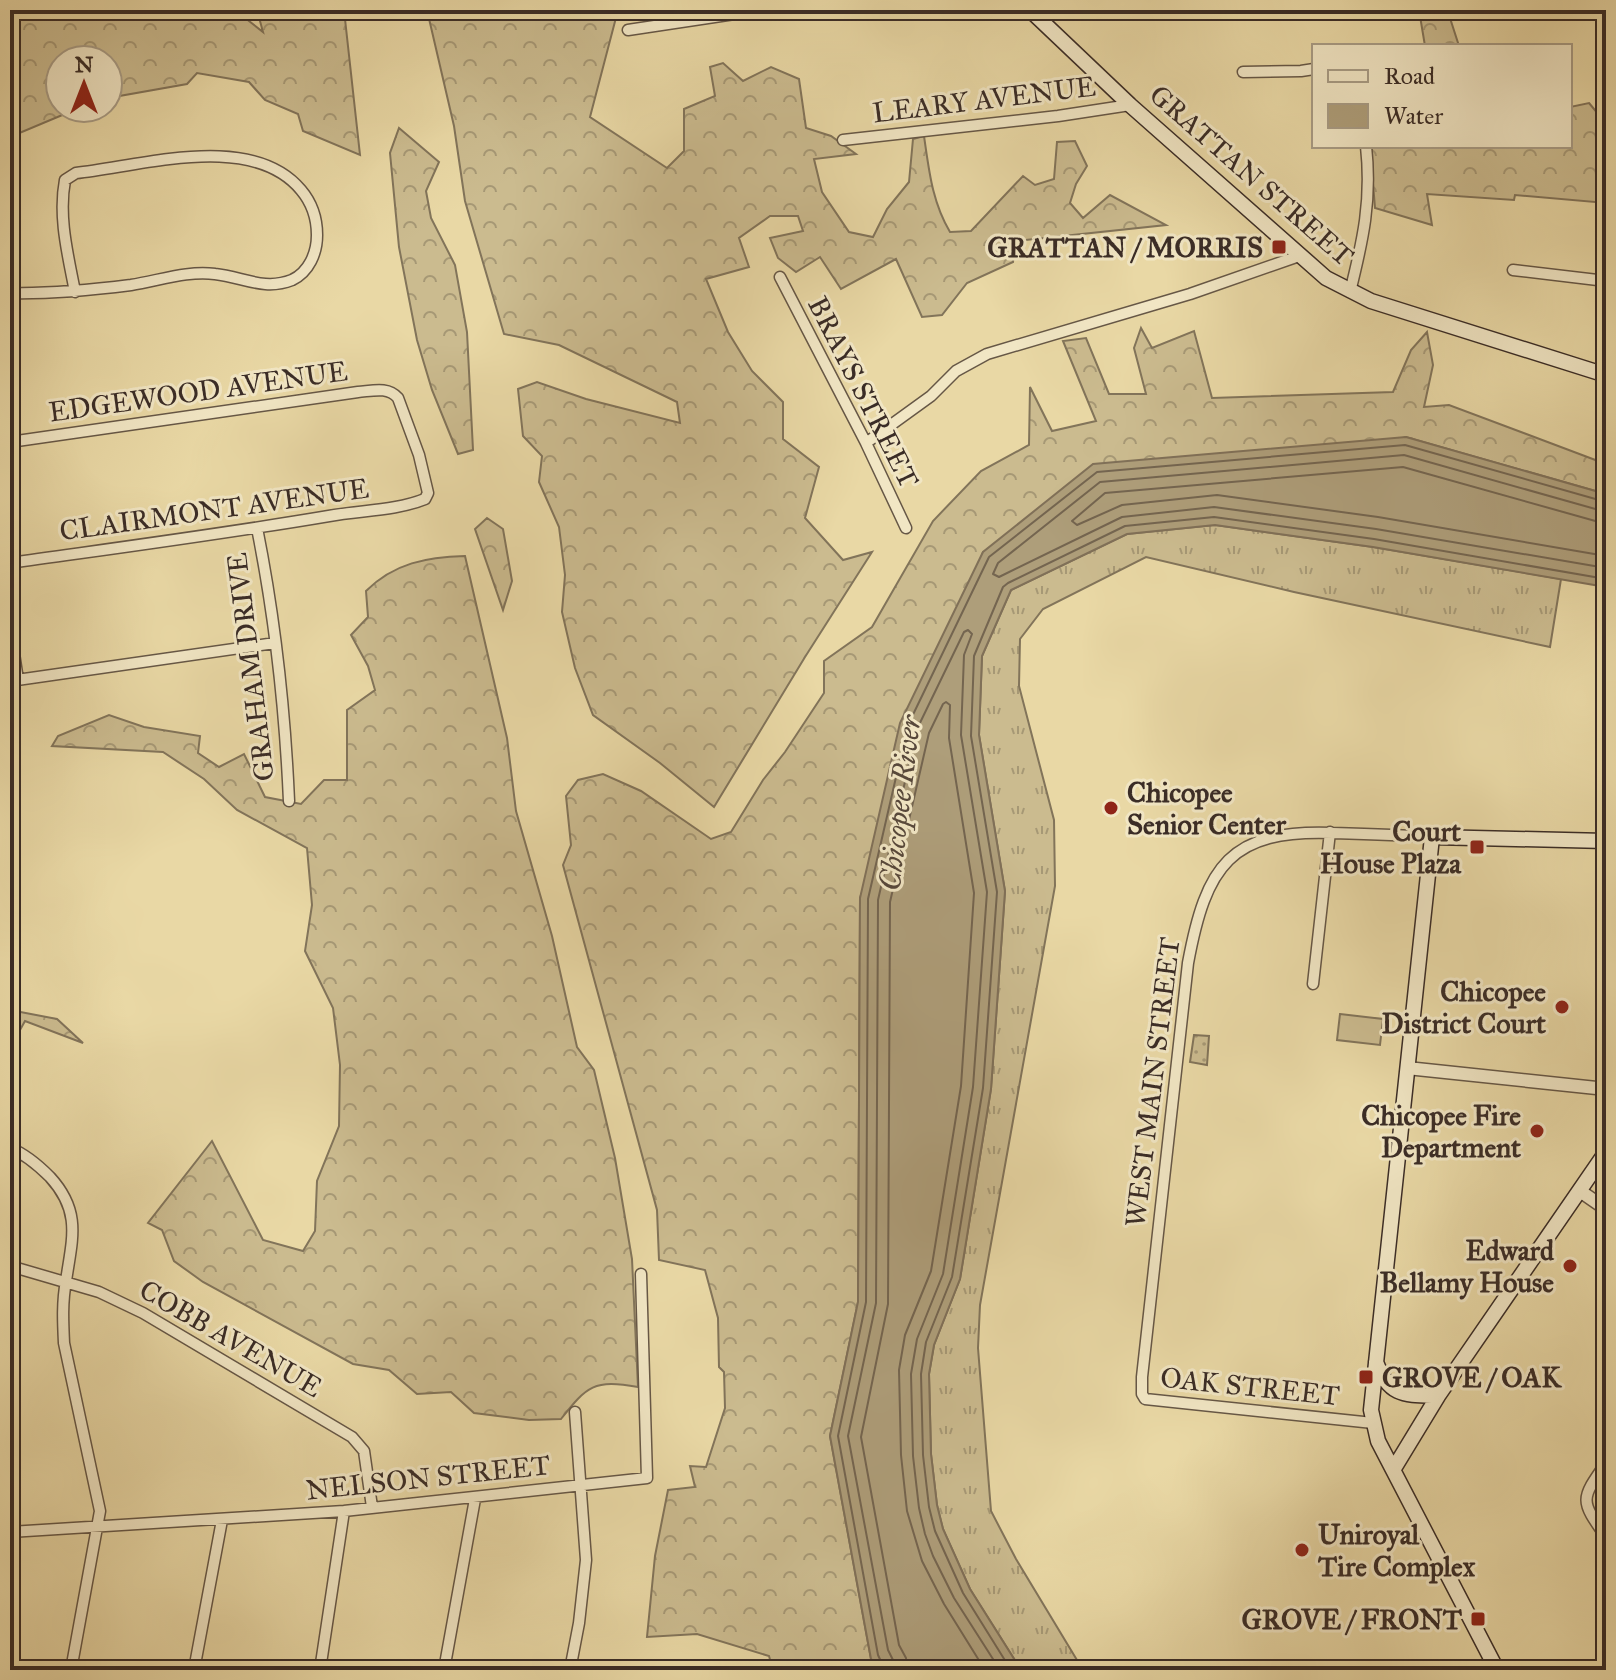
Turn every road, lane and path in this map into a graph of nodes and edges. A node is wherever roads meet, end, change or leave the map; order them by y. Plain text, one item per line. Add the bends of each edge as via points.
1 (761, 10) edge
2 (1030, 10) edge
3 (628, 30) dead end
4 (1312, 69) edge
5 (1243, 72) dead end
6 (1130, 105) junction
7 (843, 140) dead end
8 (1366, 148) edge
9 (1299, 256) junction
10 (1513, 270) dead end
11 (780, 277) dead end
12 (1606, 281) edge
13 (75, 292) junction
14 (1350, 292) junction
15 (10, 293) edge
16 (1606, 375) edge
17 (10, 442) edge
18 (866, 443) junction
19 (425, 499) joint
20 (257, 528) junction
21 (906, 528) dead end
22 (10, 563) edge
23 (10, 627) edge
24 (275, 643) junction
25 (14, 680) edge
26 (289, 801) dead end
27 (1330, 832) junction
28 (1432, 837) junction
29 (1606, 841) edge
30 (1313, 984) dead end
31 (1407, 1068) junction
32 (1606, 1089) edge
33 (10, 1148) edge
34 (1606, 1152) edge
35 (1580, 1191) junction
36 (1606, 1209) edge
37 (10, 1266) edge
38 (641, 1274) dead end
39 (65, 1282) junction
40 (1375, 1360) junction
41 (1142, 1377) joint
42 (1438, 1396) junction
43 (575, 1412) dead end
44 (1373, 1423) junction
45 (1606, 1463) edge
46 (1393, 1470) junction
47 (581, 1485) junction
48 (475, 1499) junction
49 (372, 1507) junction
50 (344, 1511) junction
51 (222, 1520) junction
52 (95, 1527) junction
53 (10, 1532) edge
54 (1606, 1537) edge
55 (71, 1670) edge
56 (194, 1670) edge
57 (320, 1670) edge
58 (444, 1670) edge
59 (570, 1670) edge
60 (1497, 1670) edge

1 - 3 street
2 - 6 main road, GRATTAN STREET
4 - 5 street
6 - 7 street, LEARY AVENUE
6 - 9 main road, GRATTAN STREET
8 - 14 street via 1367,219
9 - 14 main road, GRATTAN STREET
9 - 18 street via 987,354 956,371
10 - 12 street
11 - 18 street, BRAYS STREET
13 - 13 street via 63,207 65,180 76,173 183,158 241,158 290,177 312,207 317,243 312,261 291,280 259,286 211,273
13 - 15 street
14 - 16 main road, GRATTAN STREET
17 - 19 street, EDGEWOOD AVENUE via 386,390 398,398 419,455
18 - 21 street, BRAYS STREET
19 - 20 street, CLAIRMONT AVENUE
20 - 22 street, CLAIRMONT AVENUE
20 - 24 street, GRAHAM DRIVE
23 - 25 street
24 - 25 street
24 - 26 street, GRAHAM DRIVE
27 - 28 street, WEST MAIN STREET
27 - 30 street
27 - 41 street, WEST MAIN STREET via 1281,834 1249,844 1226,864 1194,932
28 - 29 main road
28 - 31 main road
31 - 32 street
31 - 40 main road
33 - 39 street via 43,1170 72,1214
34 - 35 main road
35 - 36 street
35 - 42 main road
37 - 39 street, COBB AVENUE
38 - 47 street, NELSON STREET via 647,1478
39 - 49 street, COBB AVENUE via 143,1313 352,1437 364,1451
39 - 52 street via 64,1343 99,1501
40 - 42 main road via 1394,1390
40 - 44 main road
41 - 44 street, OAK STREET via 1145,1399
42 - 46 main road
43 - 47 street
44 - 46 main road
45 - 54 street via 1591,1483 1585,1505
46 - 60 main road
47 - 48 street, NELSON STREET
47 - 59 street via 586,1560
48 - 49 street, NELSON STREET
48 - 58 street
49 - 50 street, NELSON STREET
50 - 51 street, NELSON STREET
50 - 57 street
51 - 52 street, NELSON STREET
51 - 56 street
52 - 53 street, NELSON STREET
52 - 55 street

